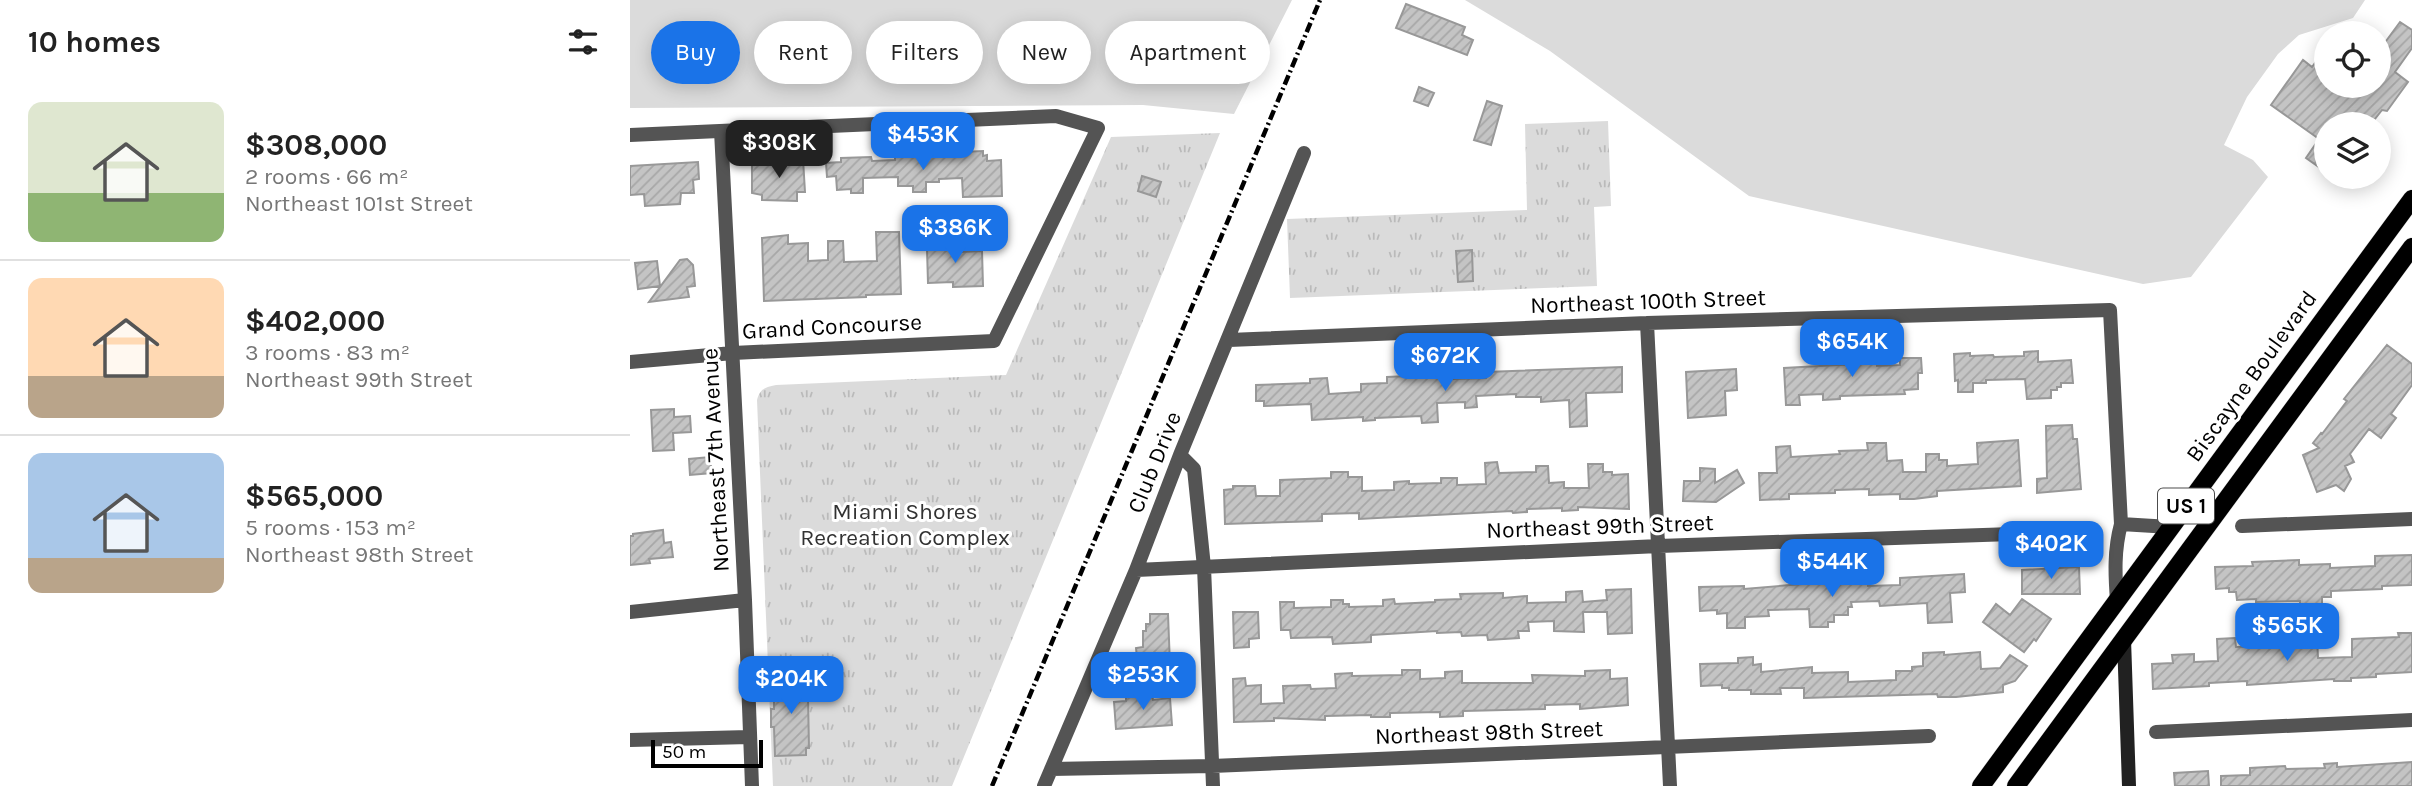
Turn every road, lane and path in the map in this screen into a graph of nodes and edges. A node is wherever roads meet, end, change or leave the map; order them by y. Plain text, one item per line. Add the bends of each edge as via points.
1 (721, 131) junction
2 (630, 135) edge
3 (1304, 153) dead end
4 (2412, 199) edge
5 (2392, 227) junction
6 (2412, 241) edge
7 (2412, 247) edge
8 (1647, 323) junction
9 (1229, 340) junction
10 (733, 353) junction
11 (630, 362) edge
12 (1180, 455) junction
13 (2412, 519) edge
14 (2121, 524) junction
15 (2242, 526) dead end
16 (2171, 527) junction
17 (2067, 532) dead end
18 (1659, 546) junction
19 (1204, 567) junction
20 (1136, 570) junction
21 (745, 600) junction
22 (2116, 601) junction
23 (630, 612) edge
24 (2124, 639) junction
25 (2412, 720) edge
26 (2157, 732) dead end
27 (1929, 736) dead end
28 (749, 737) junction
29 (630, 740) edge
30 (1668, 749) junction
31 (1212, 766) junction
32 (1051, 769) junction
33 (752, 786) edge
34 (1044, 786) edge
35 (1213, 786) edge
36 (1670, 786) edge
37 (1980, 786) edge
38 (2016, 786) edge
39 (2129, 786) edge

1 - 2 street
1 - 10 street, Northeast 7th Avenue
1 - 10 street, Grand Concourse via 1056,116 1098,128 994,341
3 - 9 street, Club Drive
4 - 5 main road, Biscayne Boulevard / US 1
5 - 6 main road
5 - 16 main road, Biscayne Boulevard / US 1
7 - 24 main road, US 1
8 - 9 street, Northeast 100th Street
8 - 14 street, Northeast 100th Street via 2110,310
8 - 18 street
9 - 12 street, Club Drive
10 - 11 street, Grand Concourse
10 - 21 street, Northeast 7th Avenue
12 - 19 street via 1194,469
12 - 20 street, Club Drive
13 - 15 street
14 - 16 street
14 - 22 street via 2116,541
16 - 22 main road, Biscayne Boulevard / US 1
17 - 18 street, Northeast 99th Street
18 - 19 street, Northeast 99th Street
18 - 30 street
19 - 20 street, Northeast 99th Street
19 - 31 street
20 - 32 street, Club Drive
21 - 23 street
21 - 28 street, Northeast 7th Avenue
22 - 37 main road, Biscayne Boulevard / US 1
24 - 38 main road, US 1
24 - 39 street
25 - 26 street
27 - 30 street, Northeast 98th Street
28 - 29 street
28 - 33 street, Northeast 7th Avenue
30 - 31 street, Northeast 98th Street
30 - 36 street
31 - 32 street, Northeast 98th Street
31 - 35 street
32 - 34 street, Club Drive

